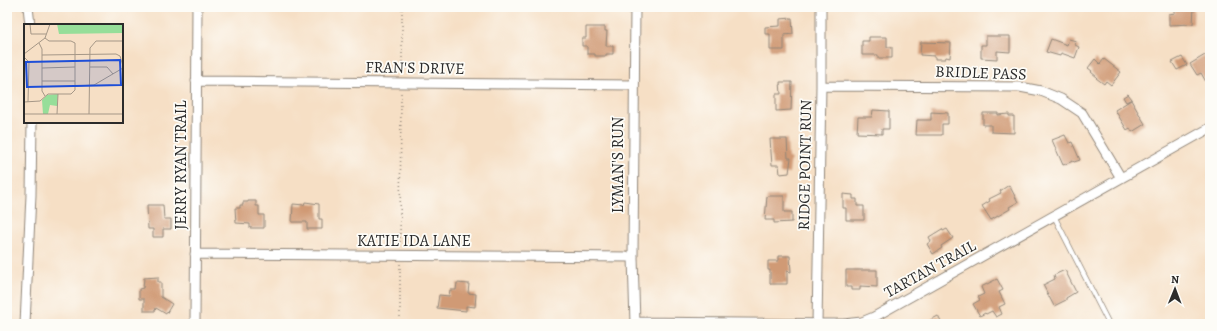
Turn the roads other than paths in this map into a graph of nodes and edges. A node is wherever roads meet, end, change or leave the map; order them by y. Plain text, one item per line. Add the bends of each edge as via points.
1 (28, 7) edge
2 (197, 7) edge
3 (635, 7) edge
4 (821, 7) edge
5 (30, 24) edge
6 (196, 80) junction
7 (634, 85) junction
8 (821, 86) junction
9 (32, 123) edge
10 (1210, 128) edge
11 (1121, 178) junction
12 (1054, 216) junction
13 (196, 254) junction
14 (633, 257) junction
15 (635, 323) edge
16 (24, 324) edge
17 (195, 324) edge
18 (817, 324) edge
19 (1109, 324) edge

1 - 5 street
2 - 6 street, JERRY RYAN TRAIL
3 - 7 street, LYMAN'S RUN
4 - 8 street, RIDGE POINT RUN
6 - 7 street, FRAN'S DRIVE
6 - 13 street, JERRY RYAN TRAIL
7 - 14 street, LYMAN'S RUN
8 - 11 street, BRIDLE PASS via 1013,87 1041,91 1061,99 1082,113
8 - 18 street, RIDGE POINT RUN
9 - 16 street
10 - 11 street, TARTAN TRAIL
11 - 12 street, TARTAN TRAIL
12 - 18 street, TARTAN TRAIL via 874,317 862,322
12 - 19 lane
13 - 14 street, KATIE IDA LANE
13 - 17 street, JERRY RYAN TRAIL
14 - 15 street, LYMAN'S RUN
15 - 18 street, TARTAN TRAIL

